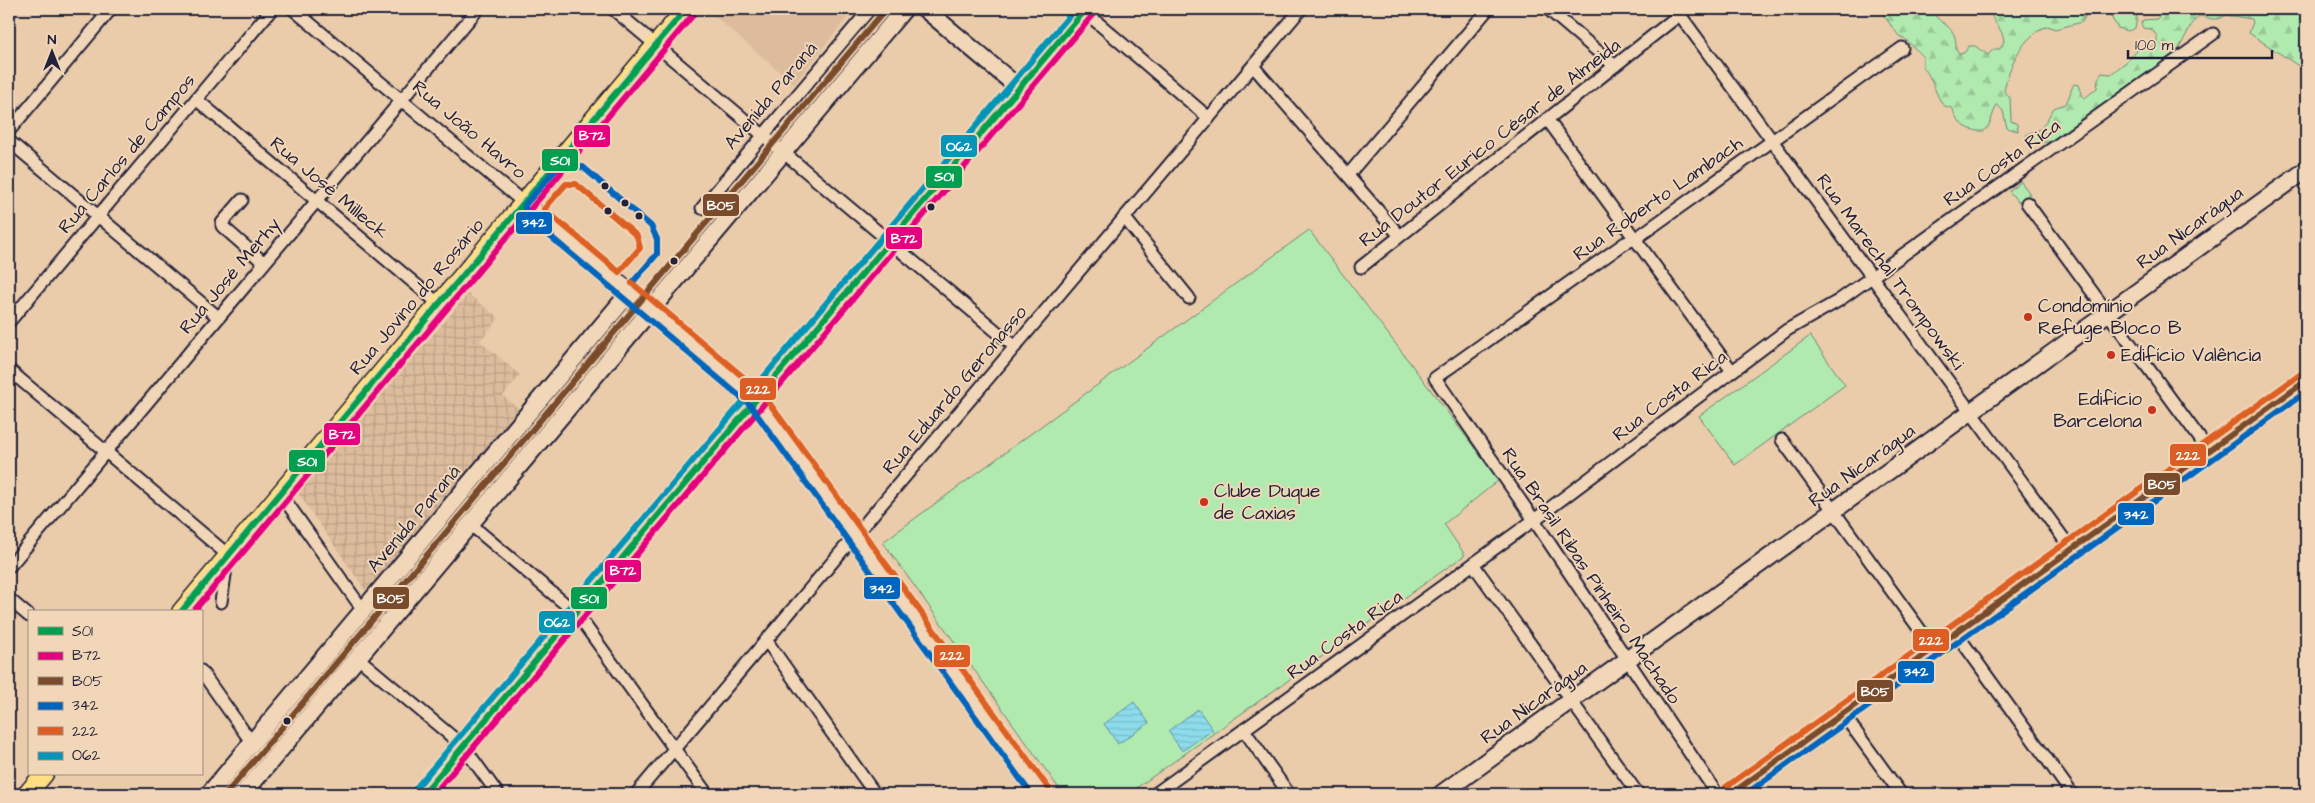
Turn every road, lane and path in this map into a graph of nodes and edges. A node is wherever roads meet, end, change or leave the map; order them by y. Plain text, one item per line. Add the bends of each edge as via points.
1 (111, 9) edge
2 (272, 9) edge
3 (293, 9) edge
4 (478, 9) edge
5 (613, 9) edge
6 (686, 9) edge
7 (870, 9) edge
8 (904, 9) edge
9 (925, 9) edge
10 (1301, 9) edge
11 (1488, 9) edge
12 (1548, 9) edge
13 (1085, 10) edge
14 (1684, 11) edge
15 (2213, 34) dead end
16 (656, 45) junction
17 (1902, 48) dead end
18 (1253, 66) junction
19 (1615, 66) junction
20 (1019, 88) junction
21 (196, 98) junction
22 (402, 99) junction
23 (1209, 118) junction
24 (1547, 119) junction
25 (9, 131) edge
26 (764, 136) junction
27 (9, 140) edge
28 (1772, 141) junction
29 (778, 148) junction
30 (2306, 170) edge
31 (1348, 175) junction
32 (242, 200) dead end
33 (316, 200) junction
34 (524, 203) junction
35 (2027, 203) dead end
36 (702, 208) dead end
37 (98, 216) junction
38 (1124, 218) junction
39 (1400, 236) junction
40 (1635, 239) junction
41 (889, 242) junction
42 (263, 262) junction
43 (1361, 267) dead end
44 (1872, 277) junction
45 (1189, 298) dead end
46 (640, 301) junction
47 (439, 304) junction
48 (2108, 313) junction
49 (218, 317) junction
50 (9, 322) edge
51 (1015, 347) junction
52 (9, 370) edge
53 (1732, 371) junction
54 (1435, 378) joint
55 (2306, 381) edge
56 (756, 399) junction
57 (1971, 412) junction
58 (1782, 440) dead end
59 (106, 451) junction
60 (2209, 451) junction
61 (280, 493) junction
62 (1833, 511) junction
63 (1534, 520) junction
64 (470, 524) junction
65 (855, 535) junction
66 (2072, 550) junction
67 (228, 555) junction
68 (1473, 564) junction
69 (9, 567) edge
70 (9, 599) edge
71 (221, 602) dead end
72 (183, 610) edge
73 (363, 610) junction
74 (576, 613) junction
75 (28, 615) edge
76 (1956, 633) junction
77 (766, 640) junction
78 (1934, 649) junction
79 (358, 658) junction
80 (1628, 660) junction
81 (202, 672) edge
82 (1571, 700) junction
83 (1843, 714) junction
84 (1244, 730) junction
85 (252, 743) junction
86 (463, 746) junction
87 (674, 749) junction
88 (43, 776) edge
89 (30, 793) edge
90 (247, 793) edge
91 (209, 794) edge
92 (423, 794) edge
93 (498, 794) edge
94 (636, 794) edge
95 (707, 794) edge
96 (875, 794) edge
97 (1042, 794) edge
98 (1155, 794) edge
99 (1289, 794) edge
100 (1441, 794) edge
101 (1638, 794) edge
102 (1717, 794) edge
103 (1731, 794) edge
104 (1901, 794) edge
105 (2072, 794) edge

1 - 25 street
2 - 21 street, Rua Carlos de Campos
3 - 22 street, Rua João Havro
4 - 22 street, Rua José Merhy
5 - 16 street
6 - 16 main road, Rua Jovino do Rosário
7 - 26 street, Avenida Paraná
8 - 29 main road, Avenida Paraná
9 - 20 main road
10 - 18 street, Rua Eduardo Geronasso
11 - 31 street
12 - 19 street
13 - 20 main road
13 - 23 street
14 - 19 street, Rua Doutor Eurico César de Almeida
14 - 28 street, Rua Marechal Trompowski
15 - 44 street, Rua Costa Rica
16 - 26 street
16 - 34 main road, Rua Jovino do Rosário
17 - 28 street, Rua Roberto Lambach
18 - 23 street, Rua Eduardo Geronasso
18 - 31 street
19 - 24 street, Rua Doutor Eurico César de Almeida
20 - 41 main road
21 - 33 street, Rua José Milleck
21 - 37 street, Rua Carlos de Campos
22 - 33 street, Rua José Merhy
22 - 34 street, Rua João Havro
23 - 38 street, Rua Eduardo Geronasso
24 - 39 street, Rua Doutor Eurico César de Almeida
24 - 40 street
26 - 29 street
26 - 36 street, Avenida Paraná
27 - 37 street
28 - 40 street, Rua Roberto Lambach
28 - 44 street, Rua Marechal Trompowski
29 - 41 street
29 - 46 main road, Avenida Paraná
30 - 48 main road, Rua Nicarágua
31 - 39 street
32 - 42 street via 222,226
33 - 42 street, Rua José Merhy
33 - 47 street, Rua José Milleck
34 - 46 main road, Rua João Havro
34 - 47 main road, Rua Jovino do Rosário
35 - 48 street
37 - 49 street
37 - 50 street, Rua Carlos de Campos
38 - 45 street
38 - 51 street, Rua Eduardo Geronasso
39 - 43 street, Rua Doutor Eurico César de Almeida
40 - 53 street
40 - 54 street, Rua Roberto Lambach
41 - 51 street
41 - 56 main road
42 - 49 street, Rua José Merhy
44 - 53 street, Rua Costa Rica via 1787,330
44 - 57 street, Rua Marechal Trompowski
46 - 56 street
46 - 64 main road, Avenida Paraná
46 - 73 main road, Avenida Paraná
47 - 61 main road, Rua Jovino do Rosário
48 - 57 main road, Rua Nicarágua
48 - 60 street
49 - 59 street, Rua José Merhy
51 - 65 street, Rua Eduardo Geronasso
52 - 59 street
53 - 63 street, Rua Costa Rica
54 - 63 street, Rua Brasil Ribas Pinheiro Machado
55 - 60 main road
56 - 65 street
56 - 74 main road
57 - 62 main road, Rua Nicarágua
57 - 66 street, Rua Marechal Trompowski
58 - 62 street
59 - 67 street
59 - 69 street, Rua José Merhy
60 - 66 main road
61 - 67 main road, Rua Jovino do Rosário
61 - 73 street
62 - 78 street
62 - 80 main road, Rua Nicarágua
63 - 68 street, Rua Costa Rica
63 - 80 street, Rua Brasil Ribas Pinheiro Machado
64 - 74 street
64 - 79 main road, Avenida Paraná
65 - 77 street, Rua Eduardo Geronasso
65 - 97 street
66 - 76 main road
67 - 71 street
67 - 72 main road, Rua Jovino do Rosário
68 - 82 street
68 - 84 street, Rua Costa Rica
70 - 75 street
73 - 85 main road, Avenida Paraná
74 - 86 main road
74 - 87 street
76 - 78 main road
76 - 105 street
77 - 87 street, Rua Eduardo Geronasso
77 - 96 street
78 - 83 main road
79 - 86 street
79 - 90 main road, Avenida Paraná
80 - 82 main road, Rua Nicarágua
80 - 102 street, Rua Brasil Ribas Pinheiro Machado
81 - 85 street
82 - 100 main road, Rua Nicarágua
82 - 101 street
83 - 103 main road
83 - 104 street
84 - 98 street, Rua Costa Rica
84 - 99 street
85 - 91 main road, Avenida Paraná
86 - 92 main road
86 - 93 street
87 - 94 street, Rua Eduardo Geronasso
87 - 95 street
88 - 89 main road

